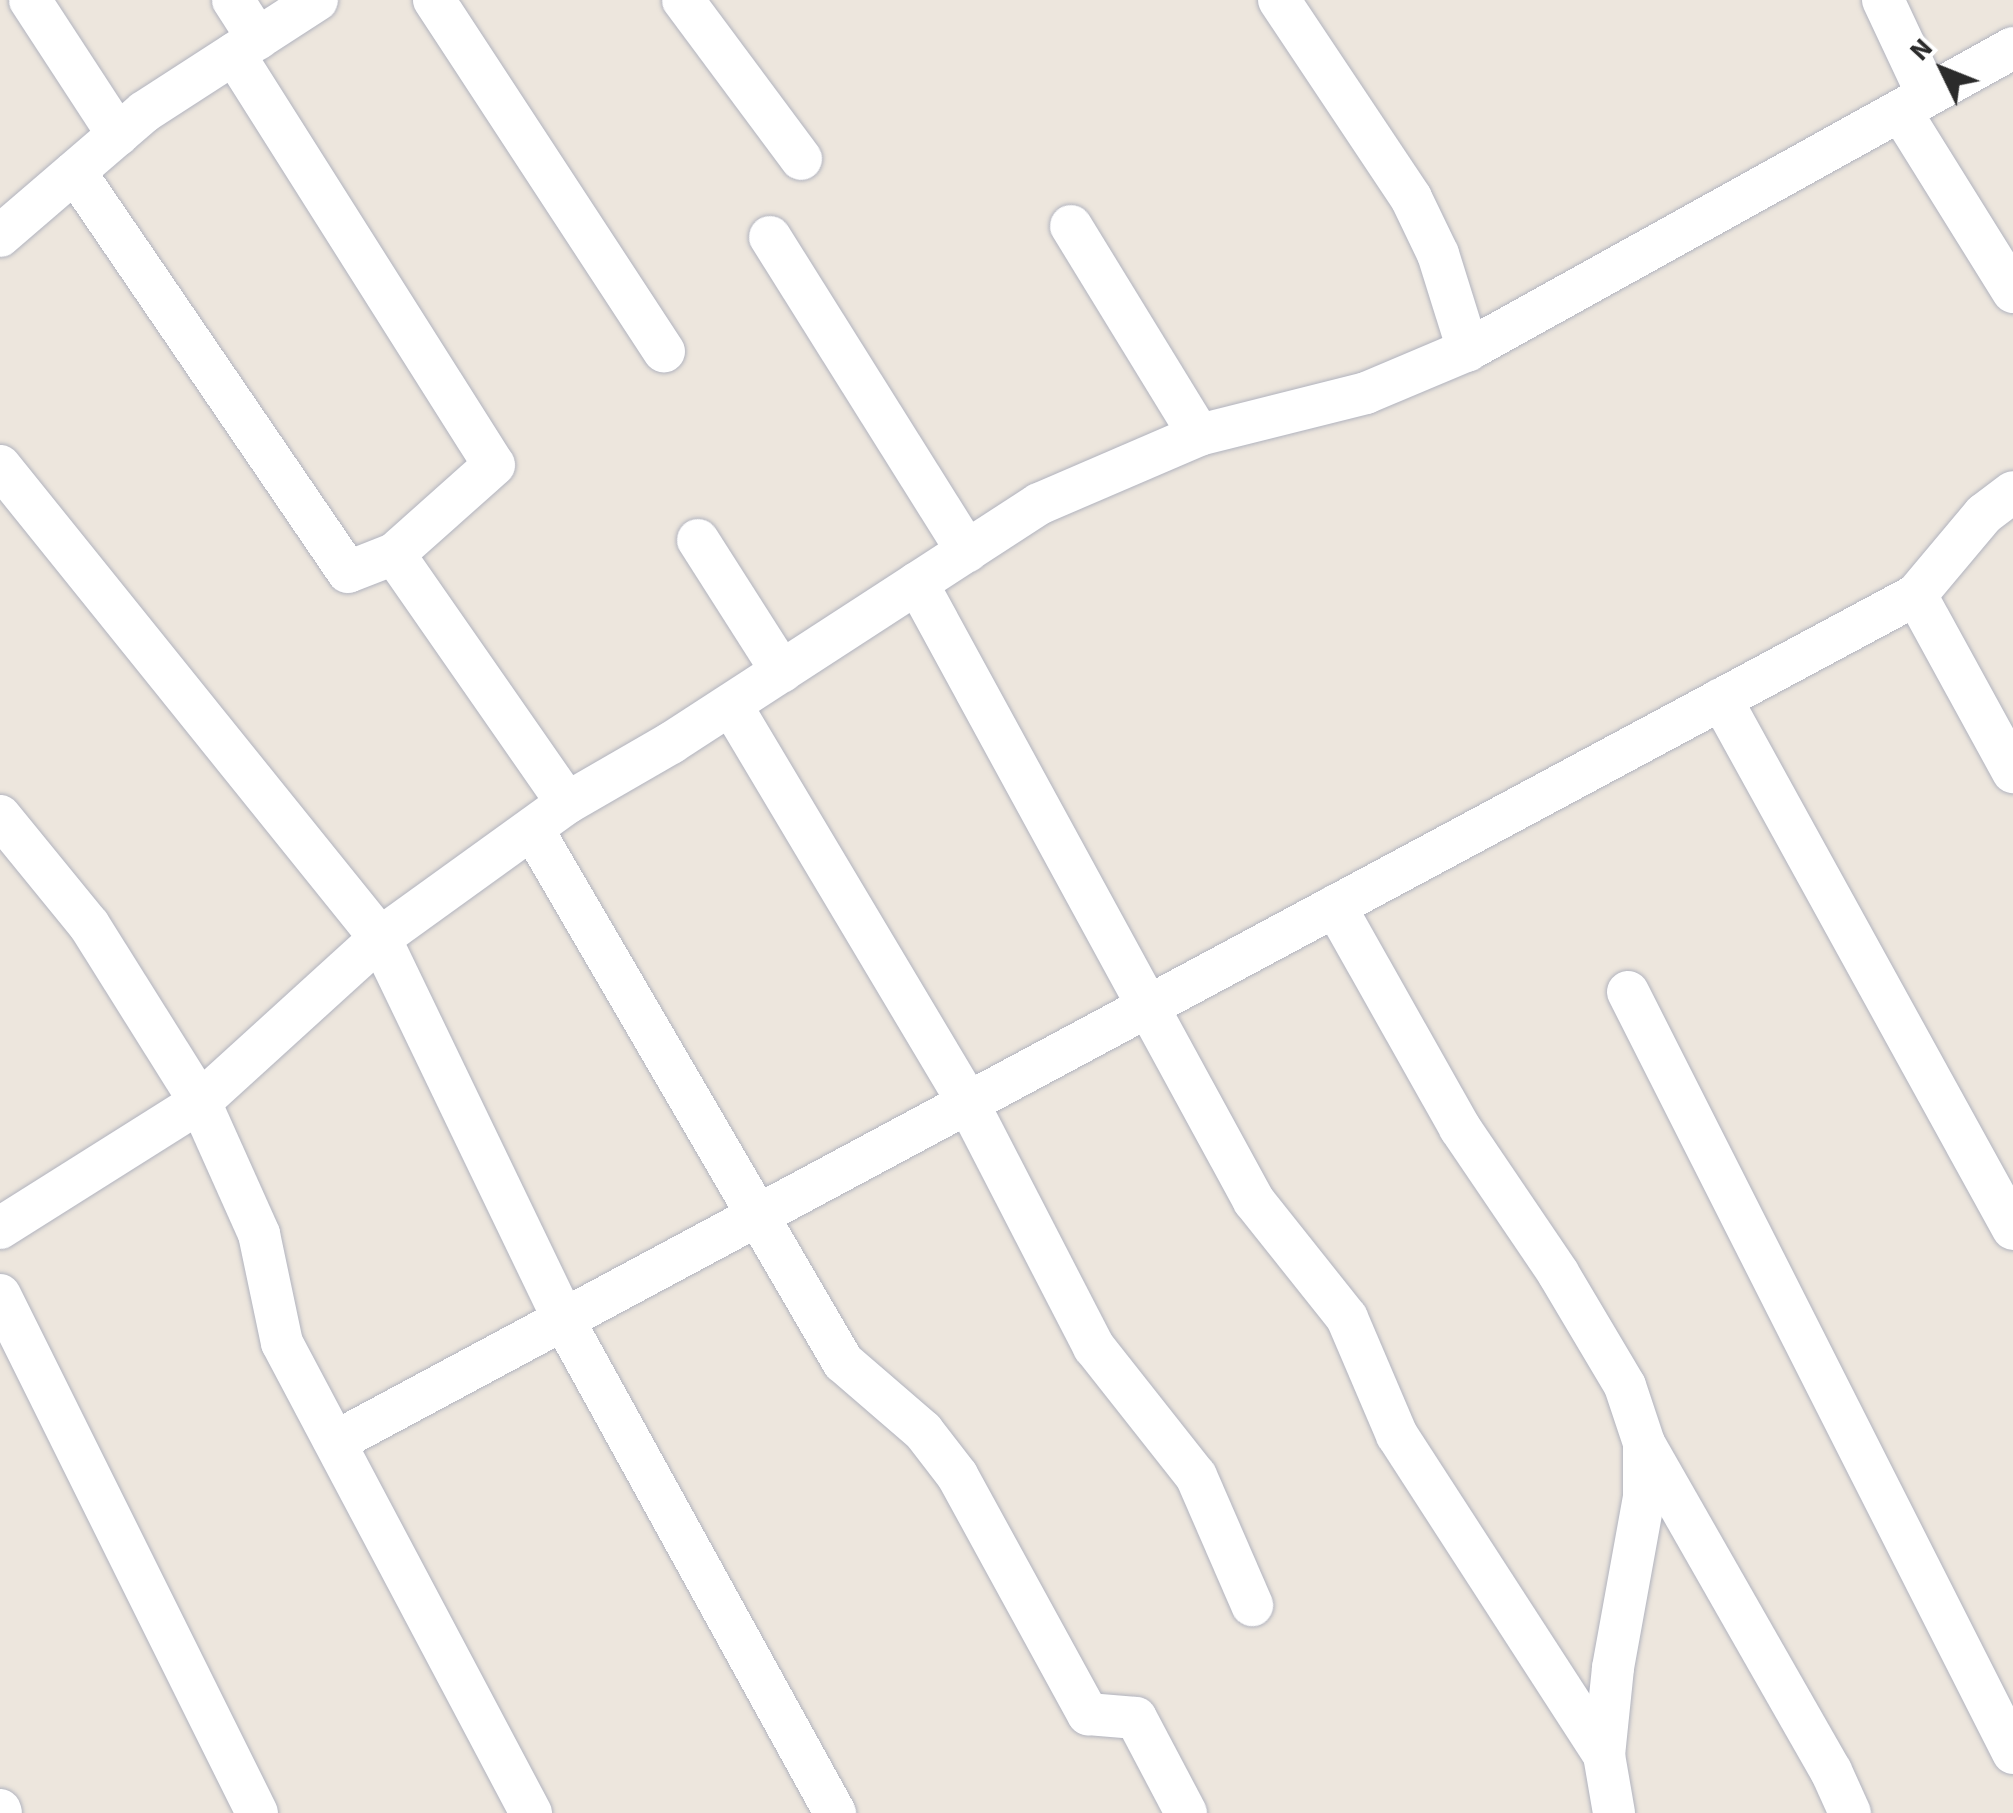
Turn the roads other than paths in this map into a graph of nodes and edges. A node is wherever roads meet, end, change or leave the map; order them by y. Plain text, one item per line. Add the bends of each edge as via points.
1 (30, 0) edge
2 (234, 0) edge
3 (317, 0) edge
4 (434, 0) edge
5 (683, 0) edge
6 (1278, 0) edge
7 (1883, 0) edge
8 (246, 46) junction
9 (2013, 48) edge
10 (1914, 103) junction
11 (118, 135) junction
12 (801, 159) dead end
13 (75, 172) junction
14 (1070, 226) dead end
15 (0, 236) edge
16 (770, 237) dead end
17 (2013, 292) edge
18 (1468, 350) junction
19 (664, 351) dead end
20 (1200, 435) junction
21 (0, 466) edge
22 (2013, 492) edge
23 (698, 540) dead end
24 (967, 551) junction
25 (394, 554) junction
26 (918, 583) junction
27 (1916, 595) junction
28 (782, 672) junction
29 (1722, 699) junction
30 (731, 705) junction
31 (2013, 772) edge
32 (568, 803) junction
33 (0, 816) edge
34 (532, 830) junction
35 (1335, 906) junction
36 (380, 938) junction
37 (1628, 992) dead end
38 (1150, 1005) junction
39 (200, 1102) junction
40 (968, 1103) junction
41 (757, 1216) junction
42 (0, 1228) edge
43 (2013, 1229) edge
44 (0, 1295) edge
45 (563, 1319) junction
46 (334, 1442) junction
47 (1644, 1443) junction
48 (1252, 1605) dead end
49 (2013, 1753) edge
50 (1604, 1755) junction
51 (257, 1813) edge
52 (530, 1813) edge
53 (836, 1813) edge
54 (1186, 1813) edge
55 (1614, 1813) edge
56 (1850, 1813) edge

1 - 11 street
2 - 8 street
3 - 8 street
4 - 19 street
5 - 12 street
6 - 18 street via 1411,198 1438,254
7 - 10 street
8 - 11 street
8 - 25 street via 494,465
9 - 10 street
10 - 17 street
10 - 18 street
11 - 13 street
13 - 15 street
13 - 25 street via 348,572
14 - 20 street
16 - 24 street
18 - 20 street via 1366,393
20 - 24 street via 1039,504
21 - 36 street
22 - 27 street via 1984,514
23 - 28 street
24 - 26 street
25 - 32 street
26 - 28 street
26 - 38 street
27 - 29 street
27 - 31 street
28 - 30 street
29 - 35 street
29 - 43 street
30 - 32 street
30 - 40 street
32 - 34 street
33 - 39 street via 89,925
34 - 36 street
34 - 41 street
35 - 38 street
35 - 47 street via 1460,1128 1625,1386
36 - 39 street
36 - 45 street
37 - 49 street
38 - 40 street
38 - 50 street via 1254,1201 1347,1318 1397,1435
39 - 42 street
39 - 46 street via 259,1234 282,1343
40 - 41 street
40 - 48 street via 1094,1346 1196,1476
41 - 45 street
41 - 54 street via 843,1362 923,1431 958,1475 1088,1714 1136,1718
44 - 51 street
45 - 46 street
45 - 53 street
46 - 52 street
47 - 50 street via 1644,1497
47 - 56 street
50 - 55 street

